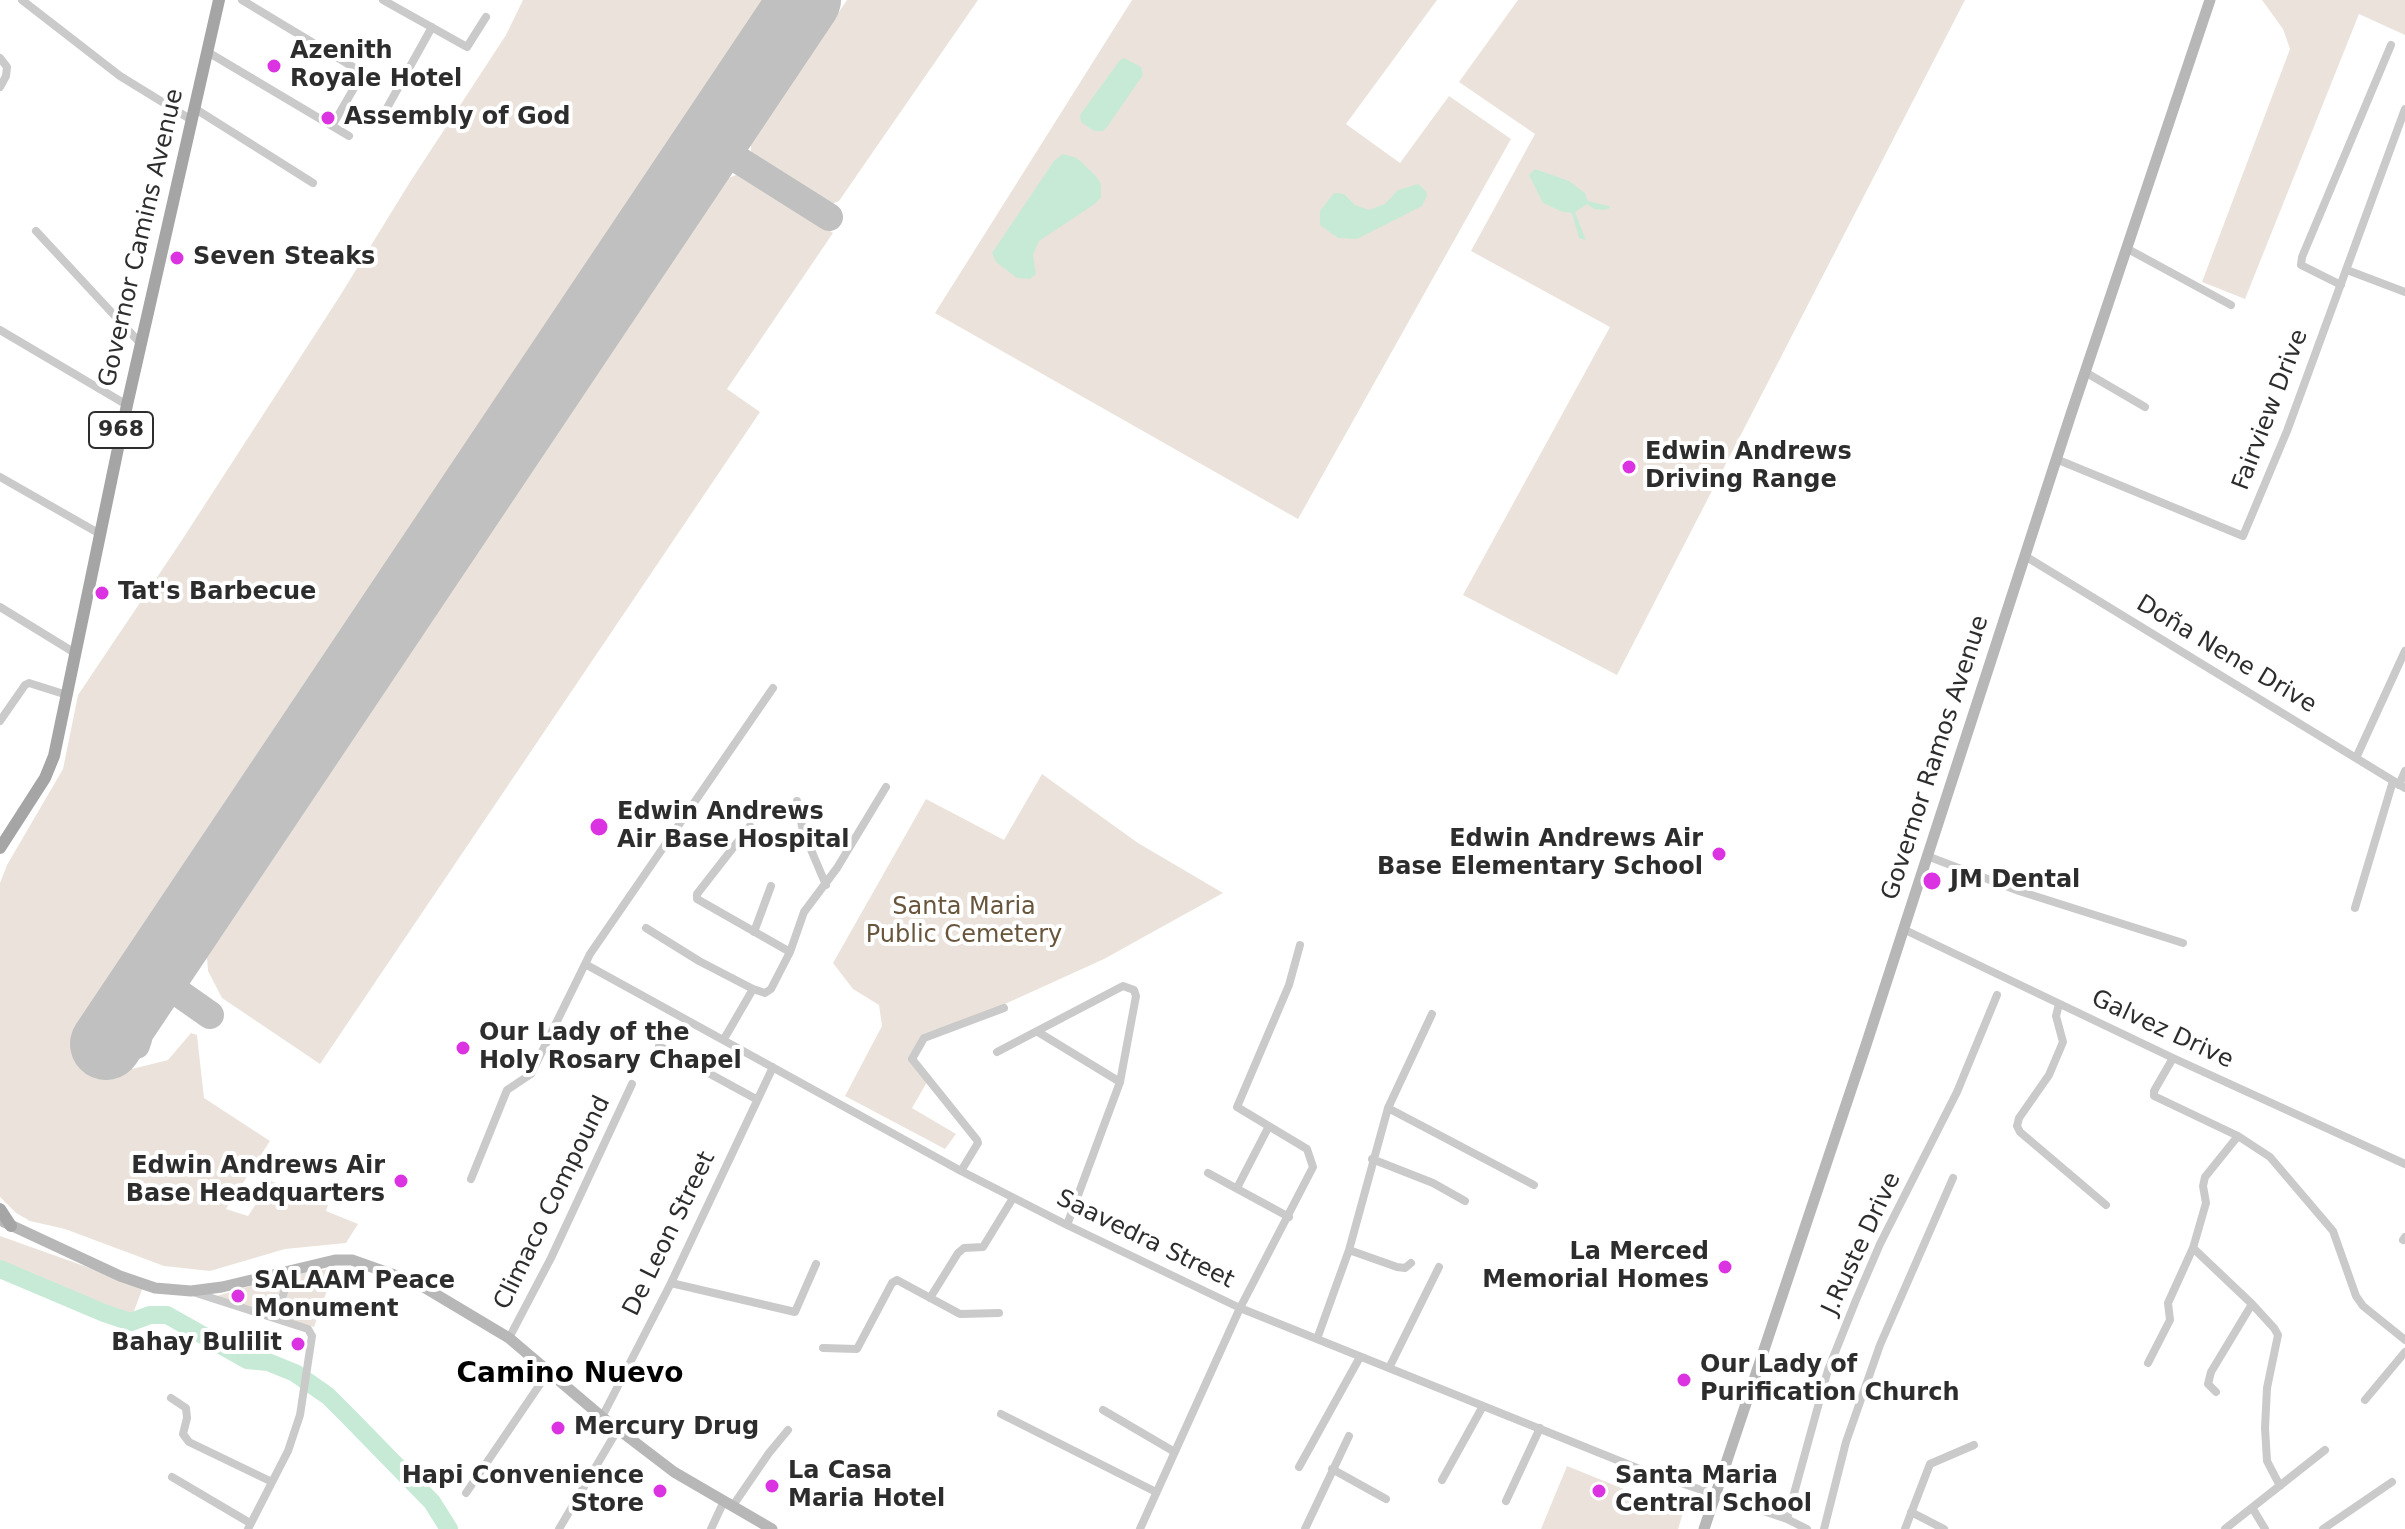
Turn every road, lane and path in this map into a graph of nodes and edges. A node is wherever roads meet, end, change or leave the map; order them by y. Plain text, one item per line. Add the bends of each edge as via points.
1 (22, 0) edge
2 (219, 0) edge
3 (242, 0) edge
4 (383, 0) edge
5 (2210, 0) edge
6 (486, 17) dead end
7 (432, 27) junction
8 (2391, 45) dead end
9 (206, 51) junction
10 (0, 58) edge
11 (0, 87) edge
12 (387, 108) dead end
13 (2405, 109) edge
14 (192, 113) junction
15 (332, 126) junction
16 (349, 136) dead end
17 (313, 183) dead end
18 (36, 231) dead end
19 (2126, 248) junction
20 (2347, 270) junction
21 (2341, 285) junction
22 (2405, 292) edge
23 (2231, 305) dead end
24 (0, 330) edge
25 (141, 344) junction
26 (2085, 372) junction
27 (127, 405) junction
28 (2145, 407) dead end
29 (2056, 459) junction
30 (0, 477) edge
31 (100, 534) junction
32 (2025, 556) junction
33 (0, 607) edge
34 (2405, 651) edge
35 (75, 653) junction
36 (773, 688) dead end
37 (67, 695) junction
38 (0, 721) edge
39 (2356, 758) junction
40 (2405, 771) edge
41 (2399, 785) edge
42 (886, 787) dead end
43 (797, 801) dead end
44 (750, 826) dead end
45 (0, 848) edge
46 (1927, 856) junction
47 (826, 885) junction
48 (771, 886) dead end
49 (2355, 908) dead end
50 (646, 928) dead end
51 (1903, 929) junction
52 (754, 932) junction
53 (2183, 943) dead end
54 (1300, 945) dead end
55 (790, 952) junction
56 (585, 964) junction
57 (753, 989) junction
58 (1997, 995) dead end
59 (2059, 1004) junction
60 (1004, 1008) dead end
61 (1432, 1014) dead end
62 (1038, 1032) junction
63 (724, 1039) junction
64 (659, 1046) dead end
65 (997, 1052) dead end
66 (2173, 1058) junction
67 (773, 1067) junction
68 (1120, 1082) junction
69 (632, 1084) dead end
70 (756, 1099) junction
71 (1388, 1108) junction
72 (1269, 1126) junction
73 (2238, 1136) junction
74 (1372, 1159) junction
75 (2405, 1164) edge
76 (961, 1171) junction
77 (1208, 1173) dead end
78 (1953, 1178) dead end
79 (471, 1179) dead end
80 (1534, 1185) dead end
81 (1237, 1188) junction
82 (1013, 1198) junction
83 (1465, 1201) dead end
84 (2106, 1205) dead end
85 (0, 1209) edge
86 (1289, 1217) junction
87 (4, 1223) edge
88 (1067, 1225) junction
89 (2193, 1248) junction
90 (1349, 1250) junction
91 (1411, 1263) dead end
92 (816, 1264) dead end
93 (1439, 1267) dead end
94 (293, 1268) junction
95 (671, 1283) junction
96 (191, 1291) junction
97 (930, 1298) junction
98 (2252, 1304) junction
99 (1240, 1308) junction
100 (999, 1313) dead end
101 (275, 1318) junction
102 (509, 1338) junction
103 (1317, 1339) junction
104 (2405, 1340) edge
105 (823, 1348) dead end
106 (2405, 1352) edge
107 (1360, 1357) junction
108 (2148, 1363) dead end
109 (1389, 1368) junction
110 (549, 1371) junction
111 (2216, 1392) dead end
112 (171, 1398) dead end
113 (2365, 1400) dead end
114 (1483, 1406) junction
115 (1103, 1410) dead end
116 (1001, 1414) dead end
117 (602, 1417) junction
118 (1540, 1428) junction
119 (618, 1429) junction
120 (788, 1430) dead end
121 (1349, 1436) dead end
122 (1974, 1445) dead end
123 (2325, 1450) dead end
124 (1173, 1451) junction
125 (1299, 1467) dead end
126 (1332, 1469) junction
127 (172, 1477) dead end
128 (1442, 1480) dead end
129 (270, 1481) junction
130 (2392, 1482) dead end
131 (2280, 1486) junction
132 (1156, 1492) junction
133 (466, 1493) dead end
134 (1714, 1495) junction
135 (1386, 1499) dead end
136 (1506, 1501) dead end
137 (728, 1504) junction
138 (2253, 1509) junction
139 (1911, 1512) junction
140 (1787, 1519) junction
141 (249, 1526) edge
142 (559, 1529) edge
143 (711, 1529) edge
144 (770, 1529) edge
145 (1140, 1529) edge
146 (1305, 1529) edge
147 (1704, 1529) edge
148 (1807, 1529) edge
149 (1824, 1529) edge
150 (1905, 1529) edge
151 (1944, 1529) edge
152 (2225, 1529) edge
153 (2265, 1529) edge
154 (2323, 1529) edge

1 - 14 street via 120,76
2 - 9 main road, Governor Camins Avenue / 968
3 - 15 street via 358,70 361,76
4 - 7 street
5 - 19 main road, Governor Ramos Avenue
6 - 7 street via 467,47
7 - 12 street
8 - 21 street via 2302,257 2301,265
9 - 14 main road, Governor Camins Avenue / 968
9 - 15 street
10 - 11 street via 7,67
13 - 20 street, Fairview Drive
14 - 17 street
14 - 25 main road, Governor Camins Avenue / 968
15 - 16 street
18 - 25 street
19 - 23 street
19 - 26 main road, Governor Ramos Avenue
20 - 21 street, Fairview Drive
20 - 22 street
21 - 29 street, Fairview Drive via 2243,536
24 - 27 street
25 - 27 main road, Governor Camins Avenue / 968
26 - 28 street
26 - 29 main road, Governor Ramos Avenue
27 - 31 main road, Governor Camins Avenue / 968
29 - 32 main road, Governor Ramos Avenue
30 - 31 street
31 - 35 main road, Governor Camins Avenue / 968
32 - 39 street, Doña Nene Drive
32 - 46 main road, Governor Ramos Avenue
33 - 35 street
34 - 39 street
35 - 37 main road, Governor Camins Avenue / 968
36 - 56 street
37 - 38 street via 29,683
37 - 45 main road, Governor Camins Avenue / 968 via 45,778
39 - 41 street, Doña Nene Drive
40 - 41 street
41 - 49 street
42 - 47 street
43 - 47 street via 803,831
44 - 52 street via 696,897
46 - 51 main road, Governor Ramos Avenue
46 - 53 street
47 - 55 street via 804,912
48 - 52 street
50 - 57 street
51 - 59 street, Galvez Drive
51 - 134 main road, Governor Ramos Avenue
52 - 55 street
54 - 72 street via 1289,985 1237,1103 1239,1110
55 - 57 street via 771,989
56 - 63 street, Saavedra Street
56 - 79 street via 531,1074 507,1090
57 - 63 street
58 - 140 street, J.Ruste Drive via 1839,1342
59 - 66 street, Galvez Drive
59 - 84 street via 2056,1016 2063,1042 2017,1126
60 - 76 street via 924,1038 912,1059 977,1140
61 - 71 street
62 - 65 street
62 - 68 street
62 - 68 street via 1129,987 1136,996
63 - 67 street, Saavedra Street
64 - 70 street
66 - 73 street via 2154,1096
66 - 75 street, Galvez Drive
67 - 70 street, De Leon Street
67 - 76 street, Saavedra Street
68 - 88 street
69 - 102 street, Climaco Compound
70 - 95 street, De Leon Street
71 - 74 street
71 - 80 street
72 - 81 street
72 - 86 street via 1311,1156 1313,1167
73 - 89 street via 2205,1177 2206,1203
73 - 104 street via 2270,1157 2305,1196 2333,1231 2356,1296
74 - 83 street
74 - 90 street
76 - 82 street, Saavedra Street
77 - 81 street
78 - 149 street via 1880,1345 1846,1442
81 - 86 street
82 - 88 street, Saavedra Street
82 - 97 street via 983,1247 958,1253
85 - 87 main road
86 - 99 street
87 - 96 main road via 120,1276 155,1288
88 - 99 street, Saavedra Street
89 - 98 street
89 - 108 street via 2168,1303 2170,1320
90 - 91 street via 1397,1267
90 - 103 street
92 - 95 street via 795,1312
93 - 109 street
94 - 96 main road
94 - 101 street
94 - 102 main road via 352,1260 417,1283
95 - 117 street, De Leon Street
96 - 101 street
97 - 100 street via 960,1314
97 - 105 street via 894,1280 857,1349
98 - 111 street via 2211,1372 2208,1384
98 - 131 street via 2278,1335 2265,1428 2267,1461
99 - 103 street, Saavedra Street
99 - 124 street
101 - 129 street via 308,1329 312,1336 300,1415
102 - 110 main road
103 - 107 street, Saavedra Street
106 - 113 street
107 - 109 street, Saavedra Street
107 - 125 street
109 - 114 street, Saavedra Street
110 - 117 main road
110 - 133 street
112 - 129 street via 186,1408 184,1438
114 - 118 street, Saavedra Street
114 - 128 street
115 - 124 street
116 - 132 street
117 - 119 main road
118 - 134 street, Saavedra Street
118 - 136 street
119 - 137 main road
119 - 142 street
120 - 137 street
121 - 126 street
122 - 139 street via 1930,1464
123 - 131 street
124 - 132 street
126 - 135 street
126 - 146 street
127 - 141 street
129 - 141 street
130 - 154 street
131 - 138 street
132 - 145 street
134 - 140 street, Saavedra Street
134 - 147 main road, Governor Ramos Avenue
137 - 143 street
137 - 144 main road
138 - 152 street
138 - 153 street
139 - 150 street
139 - 151 street
140 - 148 street, Saavedra Street

